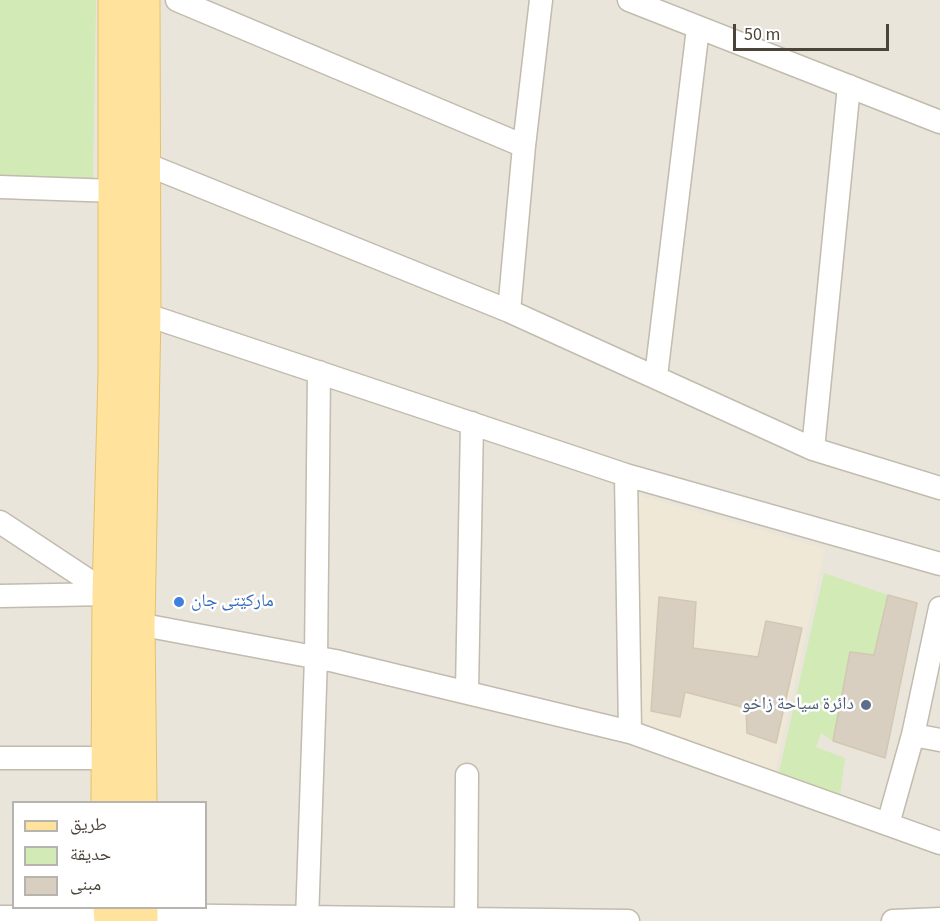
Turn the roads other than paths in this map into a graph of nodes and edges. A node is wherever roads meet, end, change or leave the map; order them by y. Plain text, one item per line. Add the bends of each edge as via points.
1 (114, 0) edge
2 (143, 0) edge
3 (177, 0) edge
4 (541, 0) edge
5 (629, 0) edge
6 (698, 28) junction
7 (849, 86) junction
8 (940, 122) edge
9 (524, 146) junction
10 (143, 162) junction
11 (0, 187) edge
12 (115, 191) junction
13 (508, 311) junction
14 (144, 314) junction
15 (319, 372) junction
16 (656, 376) junction
17 (471, 423) junction
18 (813, 449) junction
19 (626, 475) junction
20 (940, 488) edge
21 (0, 522) edge
22 (940, 564) edge
23 (0, 578) edge
24 (109, 594) junction
25 (0, 596) edge
26 (40, 596) junction
27 (940, 608) edge
28 (138, 624) junction
29 (316, 658) junction
30 (466, 692) junction
31 (124, 704) junction
32 (630, 732) junction
33 (913, 735) junction
34 (940, 740) edge
35 (118, 751) junction
36 (0, 758) edge
37 (467, 775) dead end
38 (108, 801) edge
39 (140, 801) edge
40 (888, 824) junction
41 (940, 843) edge
42 (126, 915) edge
43 (0, 917) edge
44 (307, 918) edge
45 (466, 919) edge
46 (940, 919) edge
47 (628, 921) edge
48 (893, 921) edge

1 - 12 main road
2 - 10 main road
3 - 9 street
4 - 9 street
5 - 6 street
6 - 7 street
6 - 16 street
7 - 8 street
7 - 18 street
9 - 13 street
10 - 13 street
10 - 14 main road
11 - 12 street
12 - 24 main road
13 - 16 street
14 - 15 street
14 - 28 main road
15 - 17 street
15 - 29 street
16 - 18 street
17 - 19 street
17 - 30 street
18 - 20 street
19 - 22 street
19 - 32 street
21 - 24 street
23 - 26 street
24 - 26 street
24 - 31 main road
25 - 26 street
27 - 33 street
28 - 29 street
28 - 31 main road
29 - 30 street
29 - 44 street
30 - 32 street
31 - 35 main road
32 - 40 street
33 - 34 street
33 - 40 street
35 - 36 street
35 - 38 main road
35 - 39 main road
37 - 45 street
40 - 41 street
42 - 43 street
42 - 44 street
44 - 45 street
45 - 47 street
46 - 48 street

